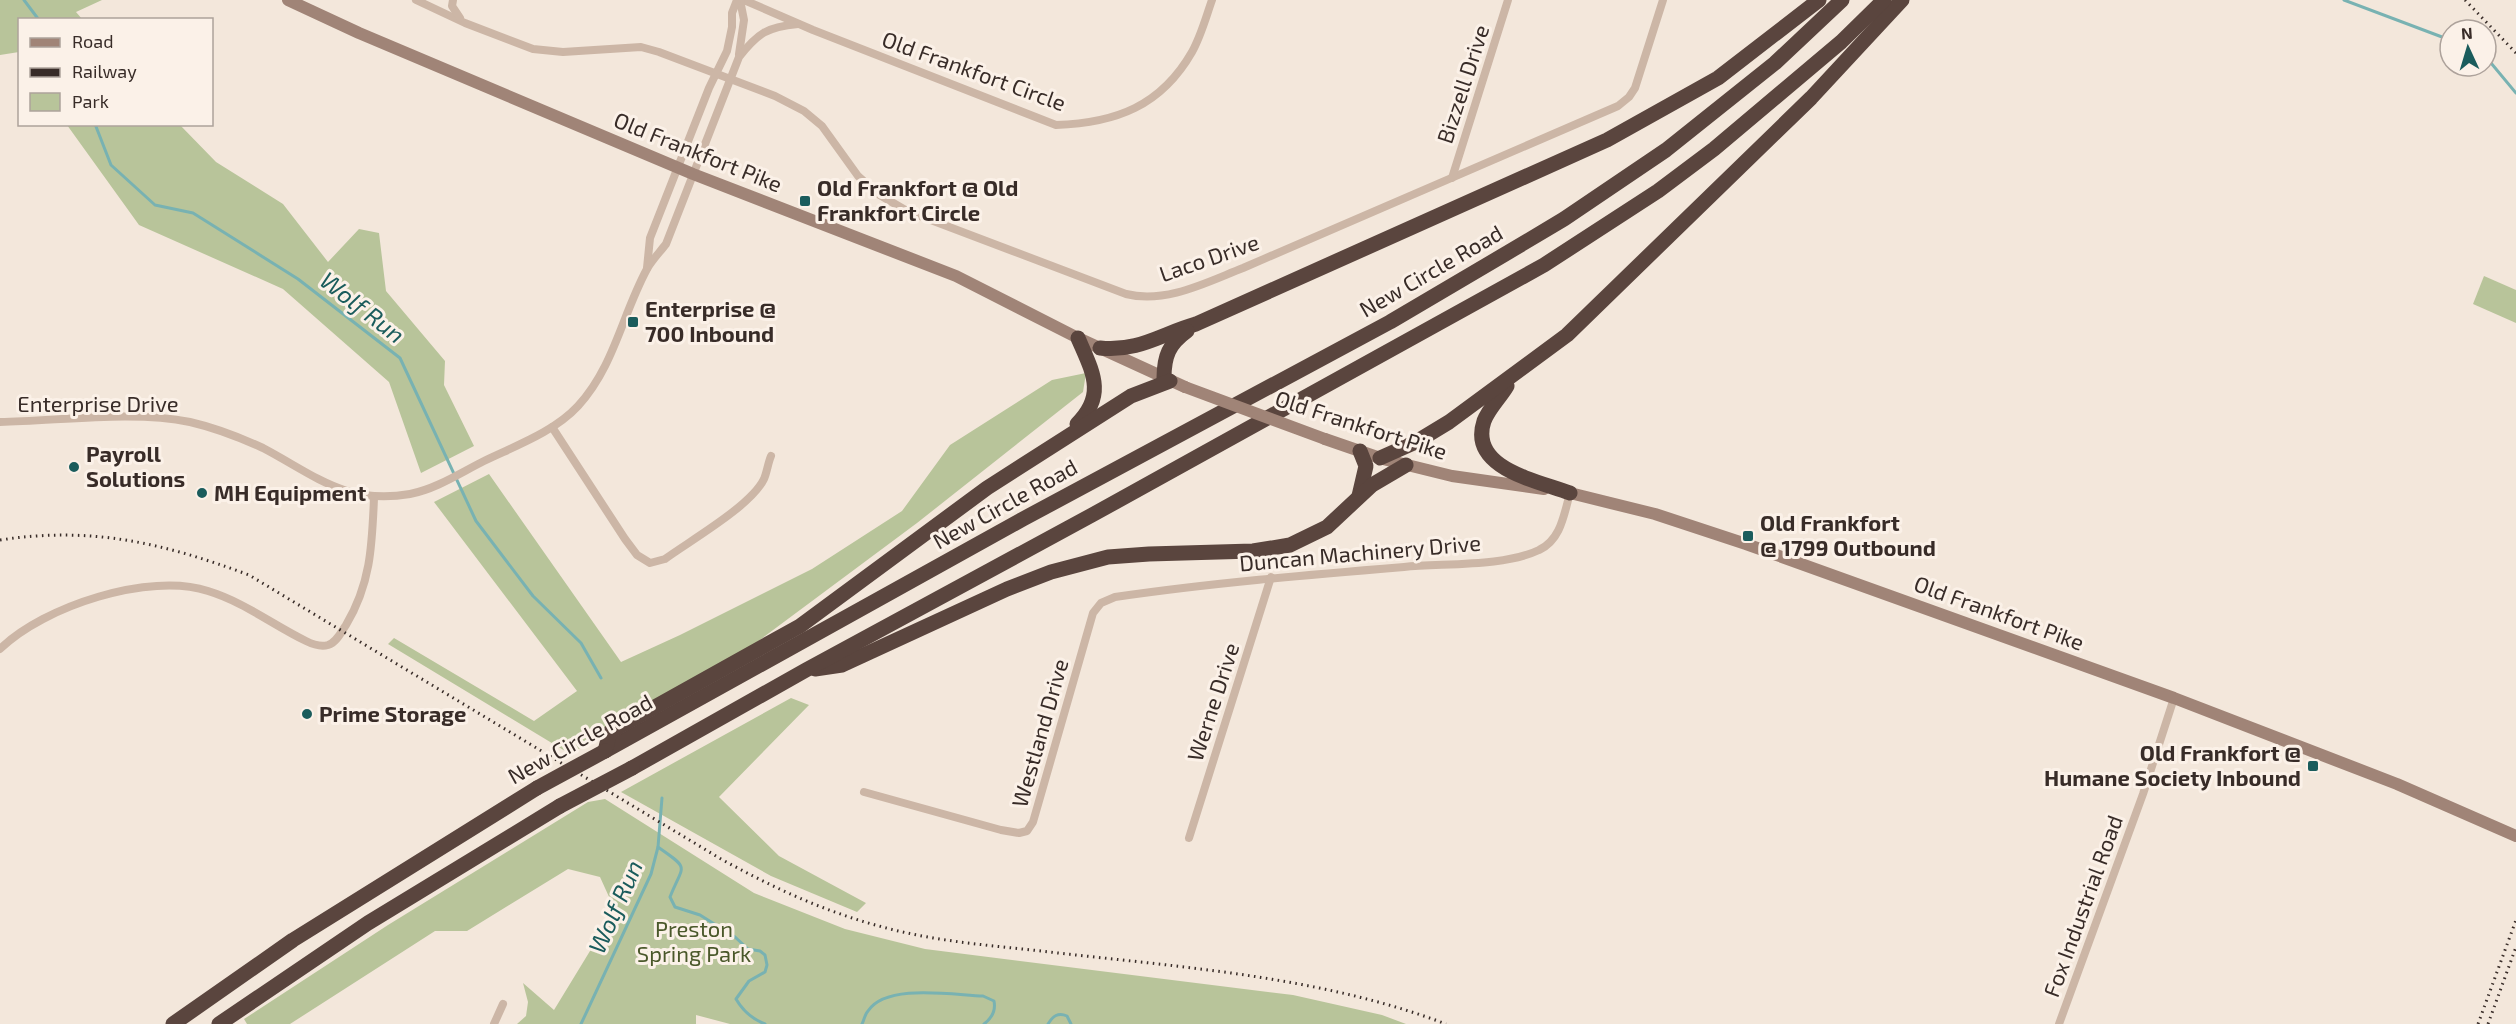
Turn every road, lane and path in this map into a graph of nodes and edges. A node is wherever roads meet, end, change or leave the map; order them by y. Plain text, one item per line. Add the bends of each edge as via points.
1 (288, 0) edge
2 (416, 0) edge
3 (453, 0) edge
4 (740, 0) edge
5 (1212, 0) edge
6 (1508, 0) edge
7 (1663, 0) edge
8 (1819, 0) edge
9 (1842, 0) edge
10 (1884, 0) edge
11 (1902, 0) edge
12 (460, 19) junction
13 (798, 24) junction
14 (739, 57) junction
15 (716, 73) junction
16 (729, 78) junction
17 (678, 167) junction
18 (693, 174) junction
19 (1452, 178) junction
20 (647, 268) junction
21 (1196, 324) junction
22 (1078, 338) junction
23 (1100, 348) junction
24 (1514, 376) junction
25 (1167, 379) junction
26 (0, 422) edge
27 (552, 426) junction
28 (1067, 435) junction
29 (1360, 451) junction
30 (771, 456) dead end
31 (1380, 458) junction
32 (1406, 465) junction
33 (1570, 493) junction
34 (374, 498) junction
35 (1358, 499) junction
36 (1271, 577) junction
37 (1115, 597) joint
38 (0, 649) edge
39 (806, 670) junction
40 (2174, 698) junction
41 (604, 751) junction
42 (864, 792) dead end
43 (2516, 836) edge
44 (1189, 838) dead end
45 (503, 1004) dead end
46 (173, 1024) edge
47 (219, 1024) edge
48 (494, 1024) edge
49 (2059, 1024) edge

1 - 17 main road, Old Frankfort Pike
2 - 12 street, Laco Drive
3 - 12 street via 452,6
4 - 13 street, Old Frankfort Circle
4 - 14 street via 744,20
4 - 15 street via 732,13 728,45
5 - 13 street, Old Frankfort Circle via 1193,50 1169,83 1142,104 1088,124 1056,125
6 - 19 street, Bizzell Drive
7 - 19 street, Laco Drive via 1641,74 1629,97 1600,114
8 - 21 highway via 1718,78 1607,140
9 - 41 highway, New Circle Road via 1775,63 1666,150 1526,242 1390,322
10 - 39 highway via 1841,42 1714,149 1593,235 1471,306
11 - 24 highway via 1811,98 1567,335
12 - 15 street, Laco Drive via 533,49 563,52 641,47
13 - 14 street via 777,26 758,35
14 - 16 street, Enterprise Drive
15 - 16 street, Laco Drive
15 - 17 street, Enterprise Drive
16 - 18 street, Enterprise Drive
16 - 19 street, Laco Drive via 804,111 822,126 858,176 886,200 1135,296 1187,290
17 - 18 main road, Old Frankfort Pike
17 - 20 street, Enterprise Drive via 650,238
18 - 20 street, Enterprise Drive via 666,244
18 - 22 main road, Old Frankfort Pike via 956,276
20 - 27 street, Enterprise Drive via 594,387 576,408
21 - 23 highway via 1134,347
21 - 25 highway via 1170,344 1164,363
22 - 23 main road, Old Frankfort Pike
22 - 28 highway via 1094,379 1094,399 1087,414
23 - 25 main road, Old Frankfort Pike
24 - 31 highway via 1449,422
24 - 33 highway via 1484,422 1484,445 1501,468
25 - 28 highway
25 - 29 main road, Old Frankfort Pike, bridge
26 - 34 street, Enterprise Drive via 126,417 187,422 239,437 343,491
27 - 30 street via 625,539 637,555 650,563 665,559 756,492
27 - 34 street, Enterprise Drive via 445,482 410,494
28 - 41 highway via 987,488 800,626 610,732
29 - 31 main road, Old Frankfort Pike
29 - 35 highway via 1366,466
31 - 32 main road, Old Frankfort Pike
32 - 33 main road, Old Frankfort Pike via 1452,476
32 - 35 highway
33 - 36 street, Duncan Machinery Drive via 1560,529 1541,550 1527,555
33 - 40 main road, Old Frankfort Pike via 1655,514 1746,544
34 - 38 street via 369,570 364,587 341,633 327,645 307,642 208,591 179,585 140,588 86,600 48,615 13,636
35 - 39 highway via 1327,526 1284,547 1108,557 1007,589 843,665
36 - 37 street, Duncan Machinery Drive
36 - 44 street, Werne Drive
37 - 42 street, Westland Drive via 1101,603 1093,613 1033,822 1027,831 1001,830
39 - 47 highway, bridge via 560,806 368,923
40 - 43 main road, Old Frankfort Pike via 2397,784
40 - 49 street, Fox Industrial Road
41 - 46 highway, New Circle Road, bridge via 537,788 293,940
45 - 48 street

